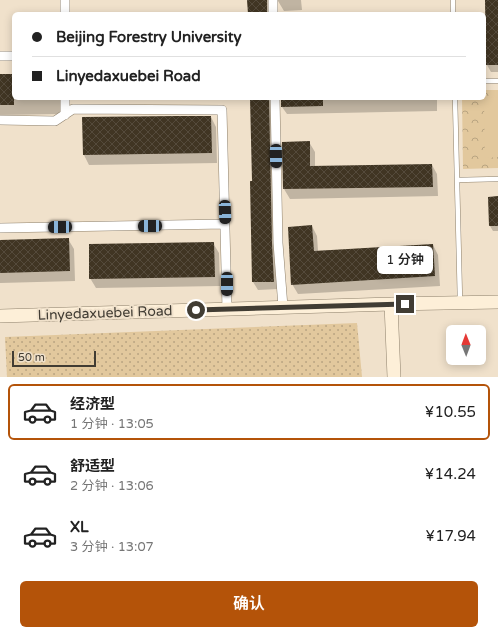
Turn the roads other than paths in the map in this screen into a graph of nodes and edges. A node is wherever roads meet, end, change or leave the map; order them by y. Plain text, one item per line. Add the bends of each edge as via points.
1 (65, 0) edge
2 (273, 0) edge
3 (453, 0) edge
4 (65, 12) edge
5 (273, 12) edge
6 (453, 12) edge
7 (0, 56) edge
8 (12, 56) edge
9 (486, 81) edge
10 (498, 81) edge
11 (65, 100) edge
12 (275, 100) edge
13 (455, 100) edge
14 (65, 115) junction
15 (0, 120) edge
16 (498, 179) edge
17 (457, 180) junction
18 (225, 224) junction
19 (0, 228) edge
20 (498, 302) edge
21 (460, 303) junction
22 (391, 304) junction
23 (283, 307) junction
24 (227, 309) junction
25 (0, 316) edge
26 (394, 377) edge

1 - 4 street
2 - 5 street
3 - 6 lane
7 - 8 street
9 - 10 lane
11 - 14 street
12 - 23 street via 278,243
13 - 17 lane
14 - 15 street via 55,121
14 - 18 street via 72,109 222,110
16 - 17 lane
17 - 21 lane
18 - 19 street
18 - 24 street
20 - 21 street, Linyedaxuebei Road
21 - 22 street, Linyedaxuebei Road
22 - 23 street, Linyedaxuebei Road
22 - 26 street
23 - 24 street, Linyedaxuebei Road
24 - 25 street, Linyedaxuebei Road

